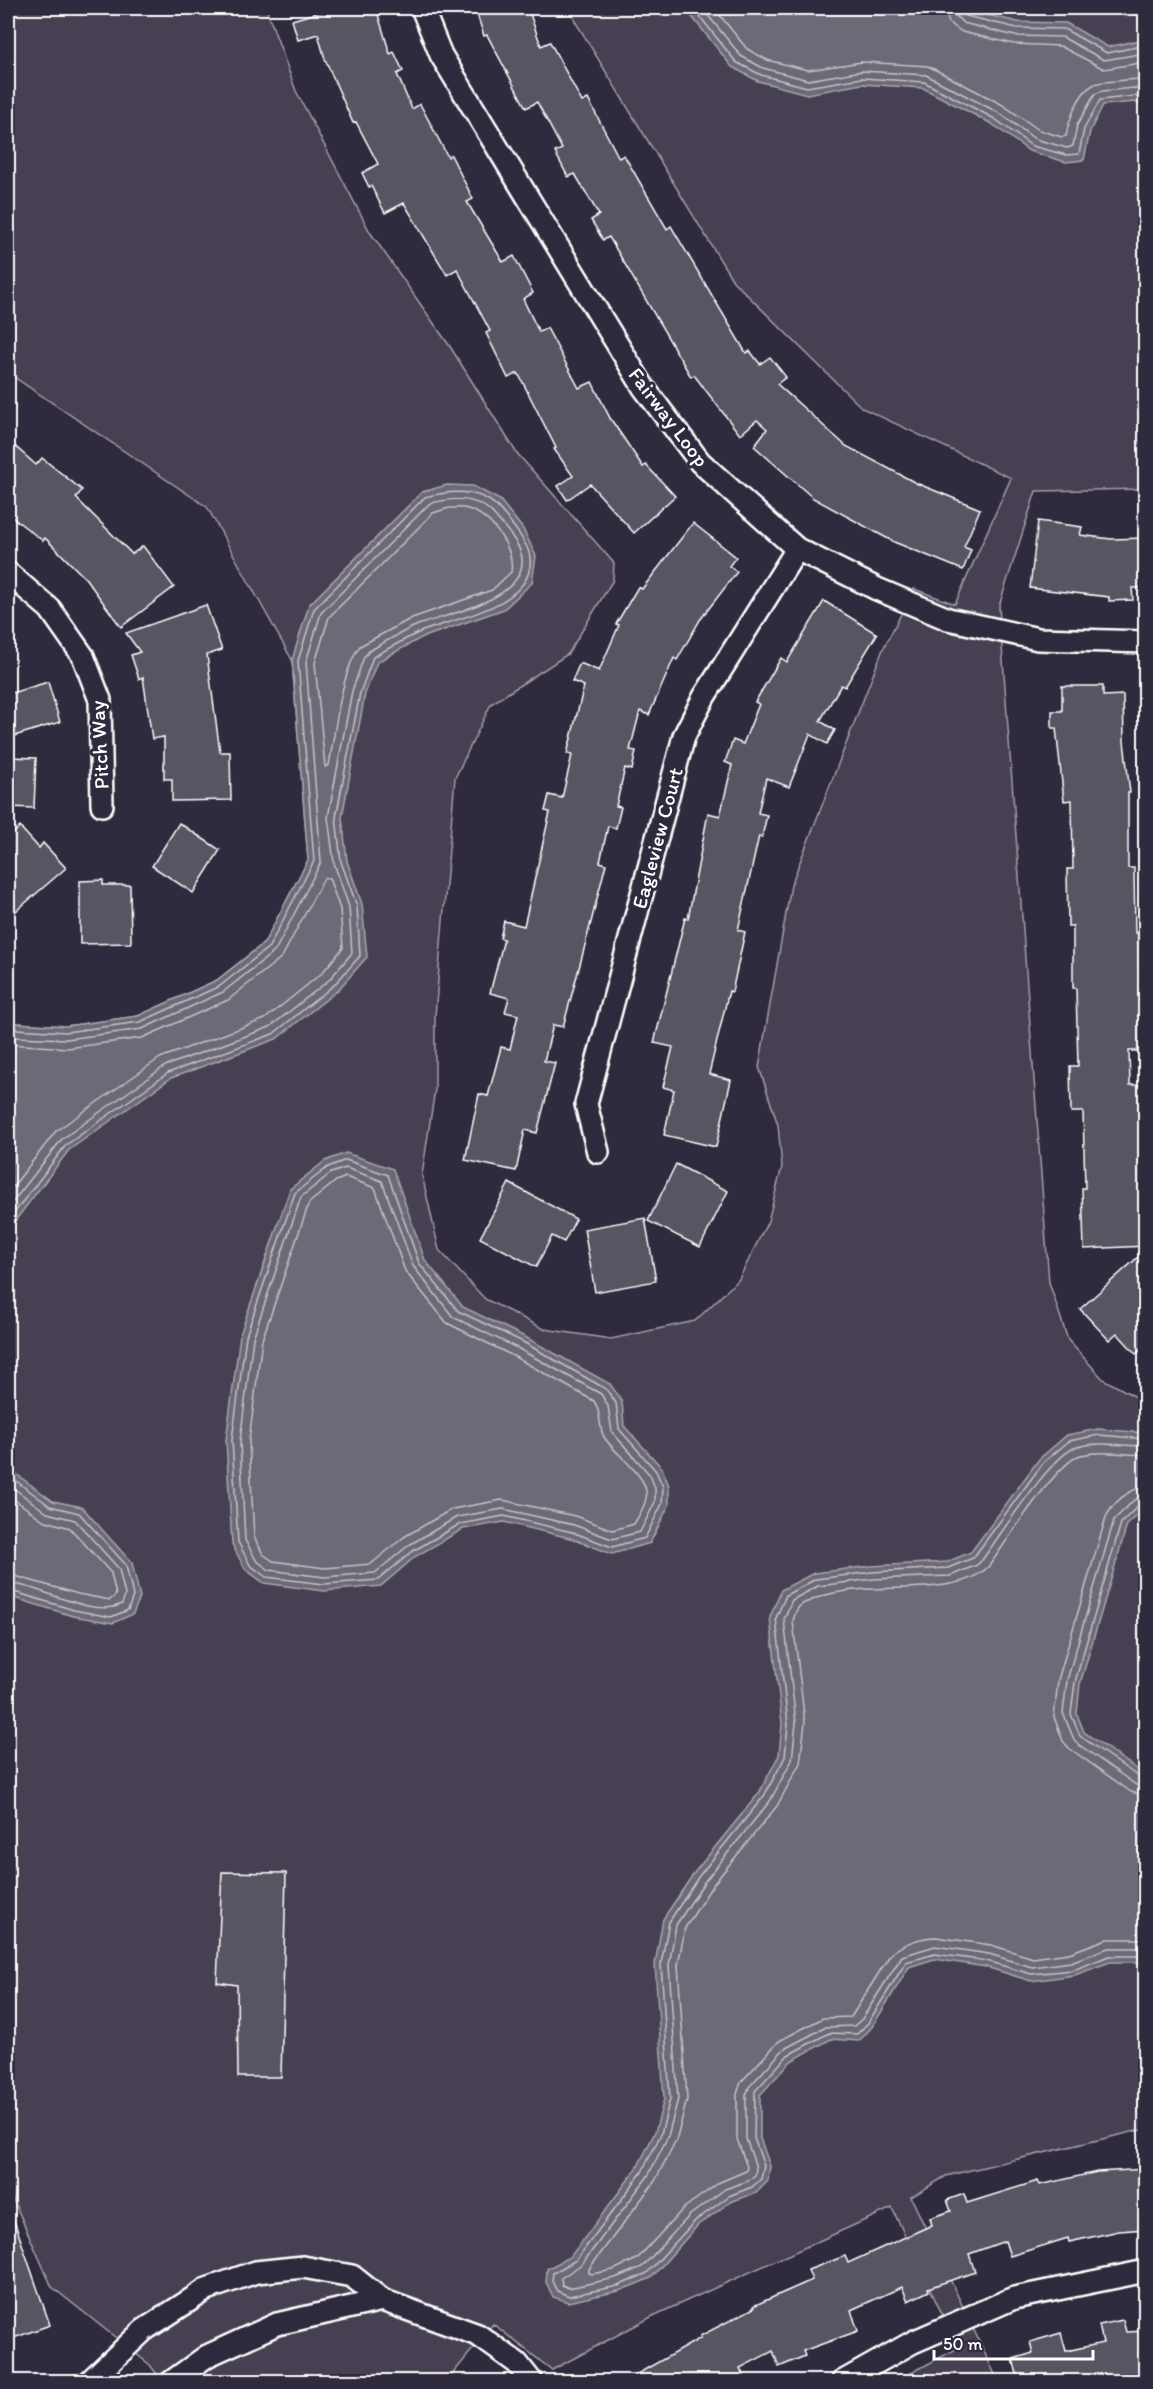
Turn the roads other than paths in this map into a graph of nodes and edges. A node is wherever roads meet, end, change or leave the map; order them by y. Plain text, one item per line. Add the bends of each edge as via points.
1 (422, 8) edge
2 (797, 549) junction
3 (8, 573) edge
4 (1146, 642) edge
5 (102, 805) dead end
6 (598, 1152) dead end
7 (1146, 2271) edge
8 (382, 2300) junction
9 (89, 2382) edge
10 (171, 2382) edge
11 (532, 2382) edge
12 (842, 2382) edge

1 - 2 street, Fairway Loop via 441,55 644,388 700,462
2 - 4 street, Fairway Loop via 948,619 1038,639
2 - 6 street, Eagleview Court via 704,697 684,736 586,1104
3 - 5 street, Pitch Way via 50,609 83,656 100,699
7 - 12 street via 1014,2298 913,2342
8 - 9 street via 352,2276 303,2267 256,2272 207,2289 144,2330
8 - 10 street via 277,2324 207,2356
8 - 11 street via 478,2335 517,2362

